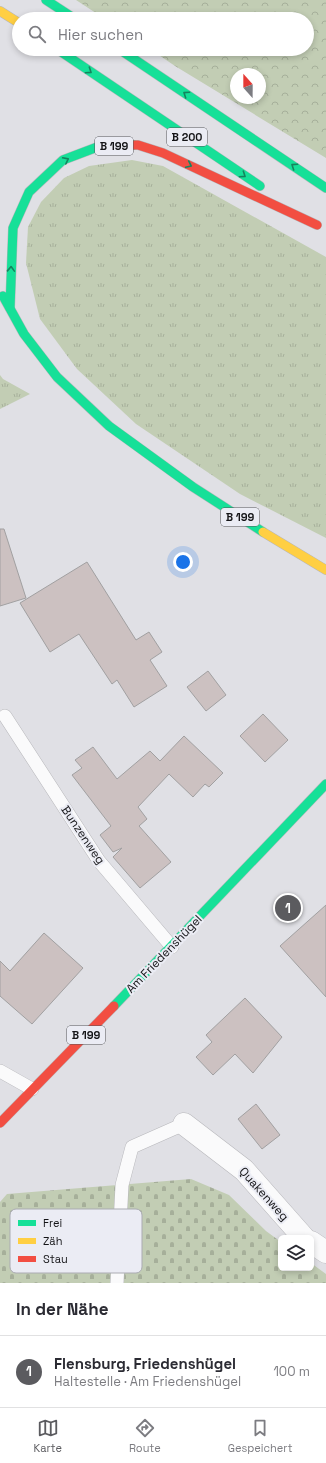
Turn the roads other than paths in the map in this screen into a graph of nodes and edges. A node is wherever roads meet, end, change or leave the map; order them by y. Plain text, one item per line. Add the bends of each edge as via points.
1 (46, 0) edge
2 (0, 10) edge
3 (64, 12) edge
4 (12, 18) edge
5 (67, 56) edge
6 (129, 56) edge
7 (326, 188) edge
8 (317, 224) junction
9 (326, 230) edge
10 (0, 292) edge
11 (10, 308) junction
12 (326, 570) edge
13 (5, 716) dead end
14 (326, 784) edge
15 (172, 947) junction
16 (0, 1071) edge
17 (32, 1089) junction
18 (0, 1122) edge
19 (184, 1124) joint
20 (121, 1209) edge
21 (301, 1235) edge
22 (314, 1244) edge
23 (326, 1252) edge
24 (118, 1273) edge
25 (117, 1283) edge

1 - 3 main road
2 - 4 main road
5 -> 8 main road, B 200
7 -> 6 main road, B 200
8 - 9 main road, B 199
11 -> 8 main road, B 199 via 13,228 29,192 63,160 100,146 138,145 163,153
10 - 11 main road
11 - 12 main road, B 199 via 24,334 57,377 109,426 193,487
13 - 15 lane, Bunzenweg via 99,861
14 - 15 main road, Am Friedenshügel / B 199
15 - 17 main road, Am Friedenshügel / B 199
16 - 17 lane
17 - 18 main road, Am Friedenshügel / B 199
19 - 20 lane via 132,1147 122,1185
19 - 21 street, Quakenweg via 244,1170
22 - 23 street
24 - 25 lane

